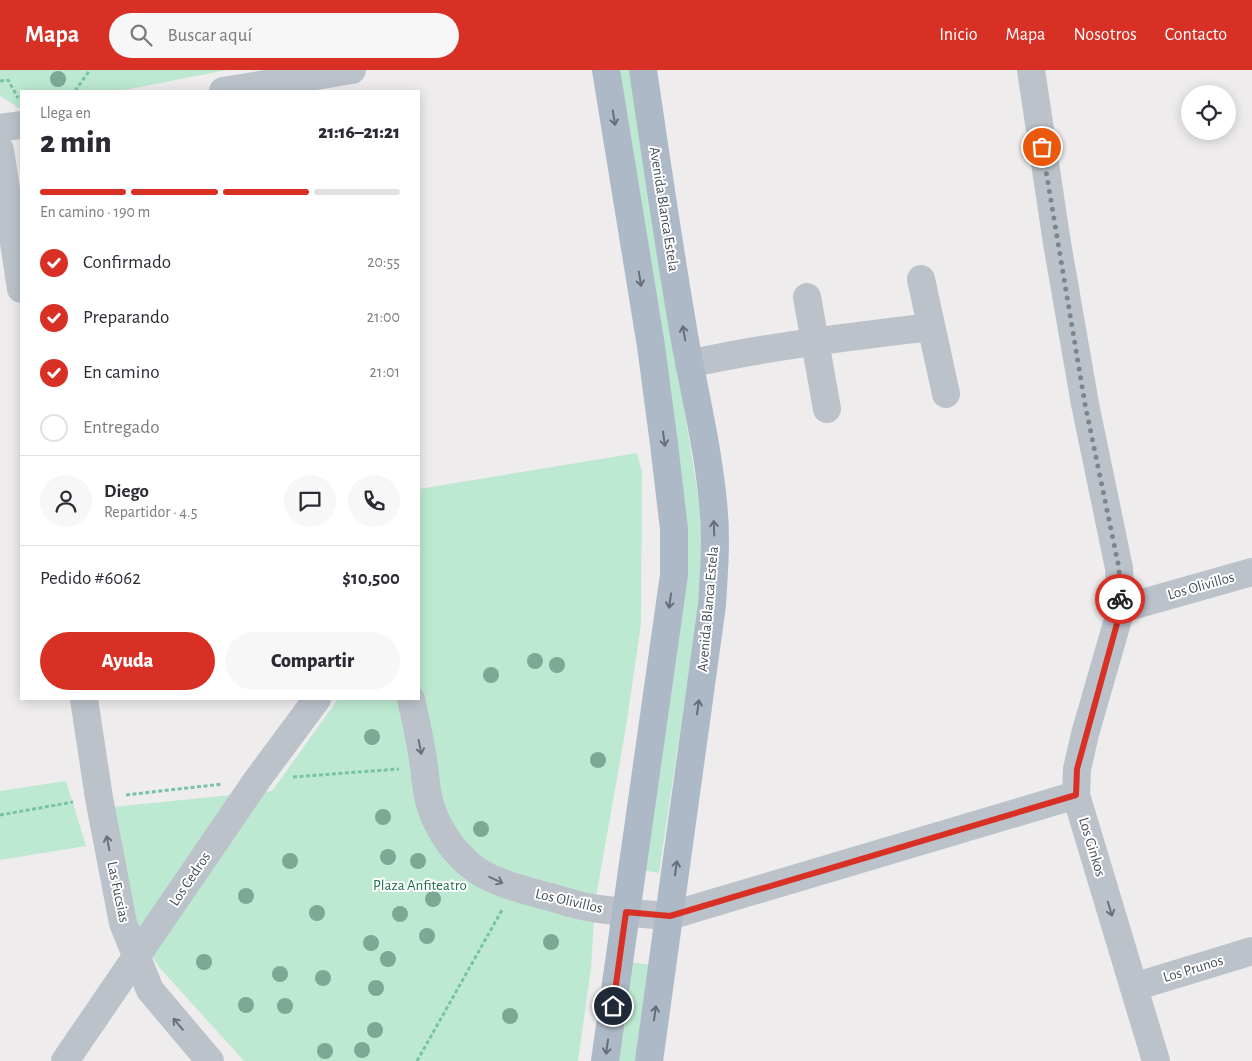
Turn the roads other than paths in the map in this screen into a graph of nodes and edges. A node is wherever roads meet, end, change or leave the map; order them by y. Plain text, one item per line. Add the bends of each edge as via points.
1 (352, 70) edge
2 (606, 70) edge
3 (643, 70) edge
4 (1030, 70) edge
5 (304, 85) edge
6 (236, 90) edge
7 (20, 125) edge
8 (0, 128) edge
9 (0, 150) edge
10 (920, 278) dead end
11 (20, 282) edge
12 (807, 297) dead end
13 (931, 328) junction
14 (816, 342) junction
15 (689, 364) junction
16 (946, 394) dead end
17 (827, 409) dead end
18 (1252, 572) edge
19 (1121, 609) junction
20 (84, 700) edge
21 (315, 700) edge
22 (411, 700) edge
23 (1076, 795) junction
24 (626, 912) junction
25 (670, 916) junction
26 (1252, 951) edge
27 (136, 958) junction
28 (1134, 987) junction
29 (65, 1061) edge
30 (210, 1061) edge
31 (605, 1061) edge
32 (648, 1061) edge
33 (1156, 1061) edge

1 - 5 street
2 -> 24 main road via 650,346 674,529 674,576
15 -> 3 main road, Avenida Blanca Estela
4 - 19 street, Los Ginkos via 1085,404 1119,568
5 - 6 street
7 - 8 street
9 - 11 street
10 - 13 street
12 - 14 street
13 - 14 street
13 - 16 street
14 - 15 street via 731,354
14 - 17 street
25 -> 15 main road, Avenida Blanca Estela via 712,605 715,554 714,504 708,459
18 - 19 street, Los Olivillos
19 - 23 street, Los Ginkos via 1085,734 1077,769
27 -> 20 street, Las Fucsias via 123,923
21 - 27 street, Los Cedros
22 -> 24 street, Los Olivillos via 431,809 452,847 466,861 497,882 515,888 582,906
23 - 25 street, Los Olivillos
23 -> 28 street, Los Ginkos
24 - 25 street, Los Olivillos
24 -> 31 main road
32 -> 25 main road, Avenida Blanca Estela
26 - 28 street, Los Prunos
27 - 29 street, Los Cedros
30 -> 27 street, Las Fucsias via 150,990
28 - 33 street, Los Ginkos

